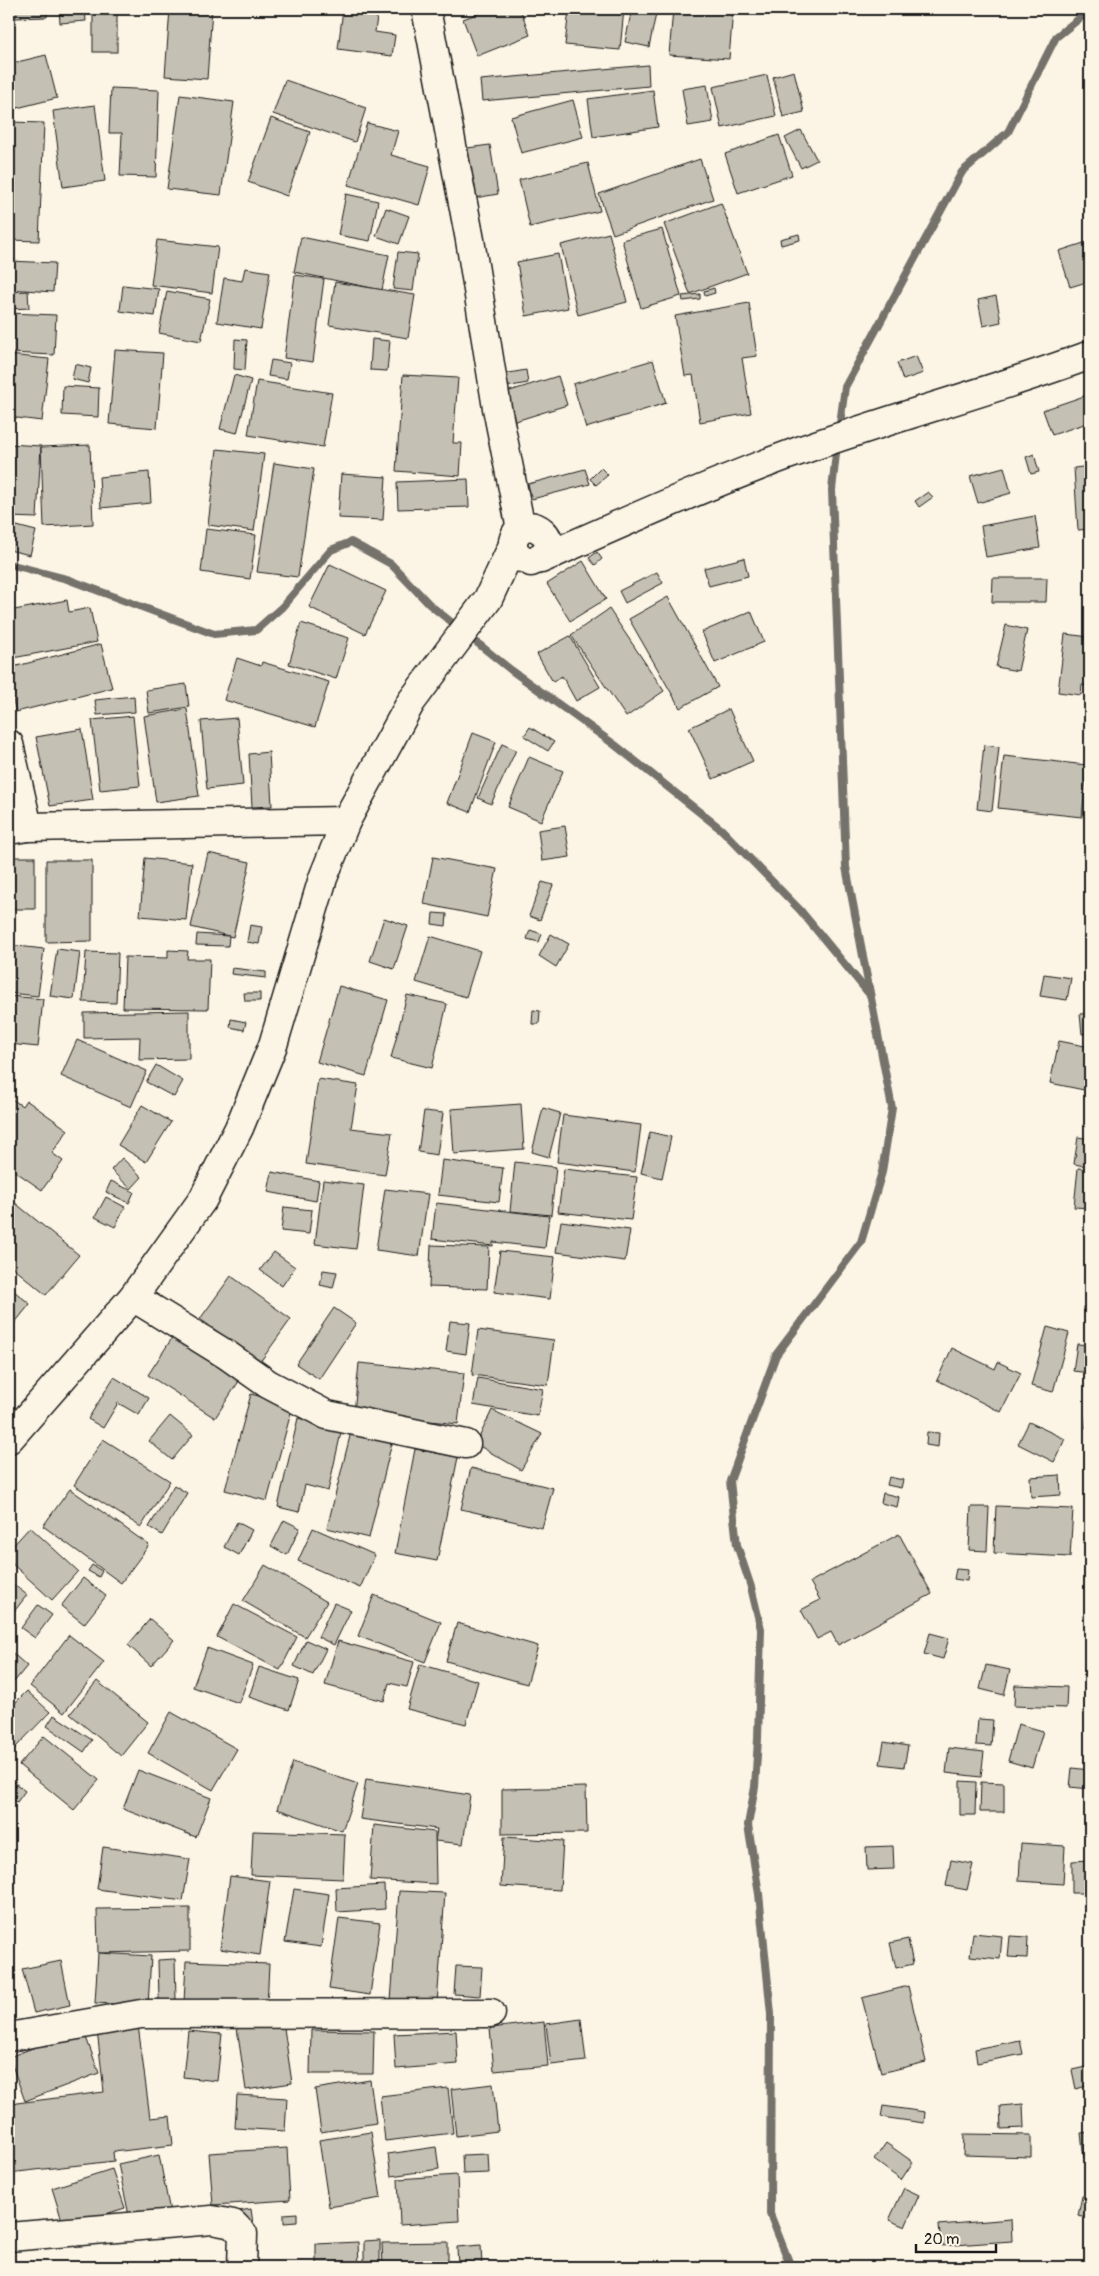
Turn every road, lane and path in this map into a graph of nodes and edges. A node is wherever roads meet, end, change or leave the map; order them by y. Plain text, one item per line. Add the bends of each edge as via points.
1 (426, 9) edge
2 (1090, 355) edge
3 (529, 544) junction
4 (9, 744) edge
5 (346, 821) junction
6 (18, 828) edge
7 (133, 1298) junction
8 (9, 1439) edge
9 (466, 1444) dead end
10 (492, 2013) dead end
11 (9, 2037) edge
12 (9, 2237) edge
13 (242, 2267) edge

1 - 3 street via 470,240 496,408
2 - 3 street via 1029,378 787,455 607,530
3 - 5 street via 411,702
4 - 6 street
5 - 6 street
5 - 7 street via 323,878 273,1046 239,1128 203,1200
7 - 8 street
7 - 9 street via 268,1384 327,1415
10 - 11 street via 141,2014
12 - 13 street via 212,2220 233,2224 243,2234

